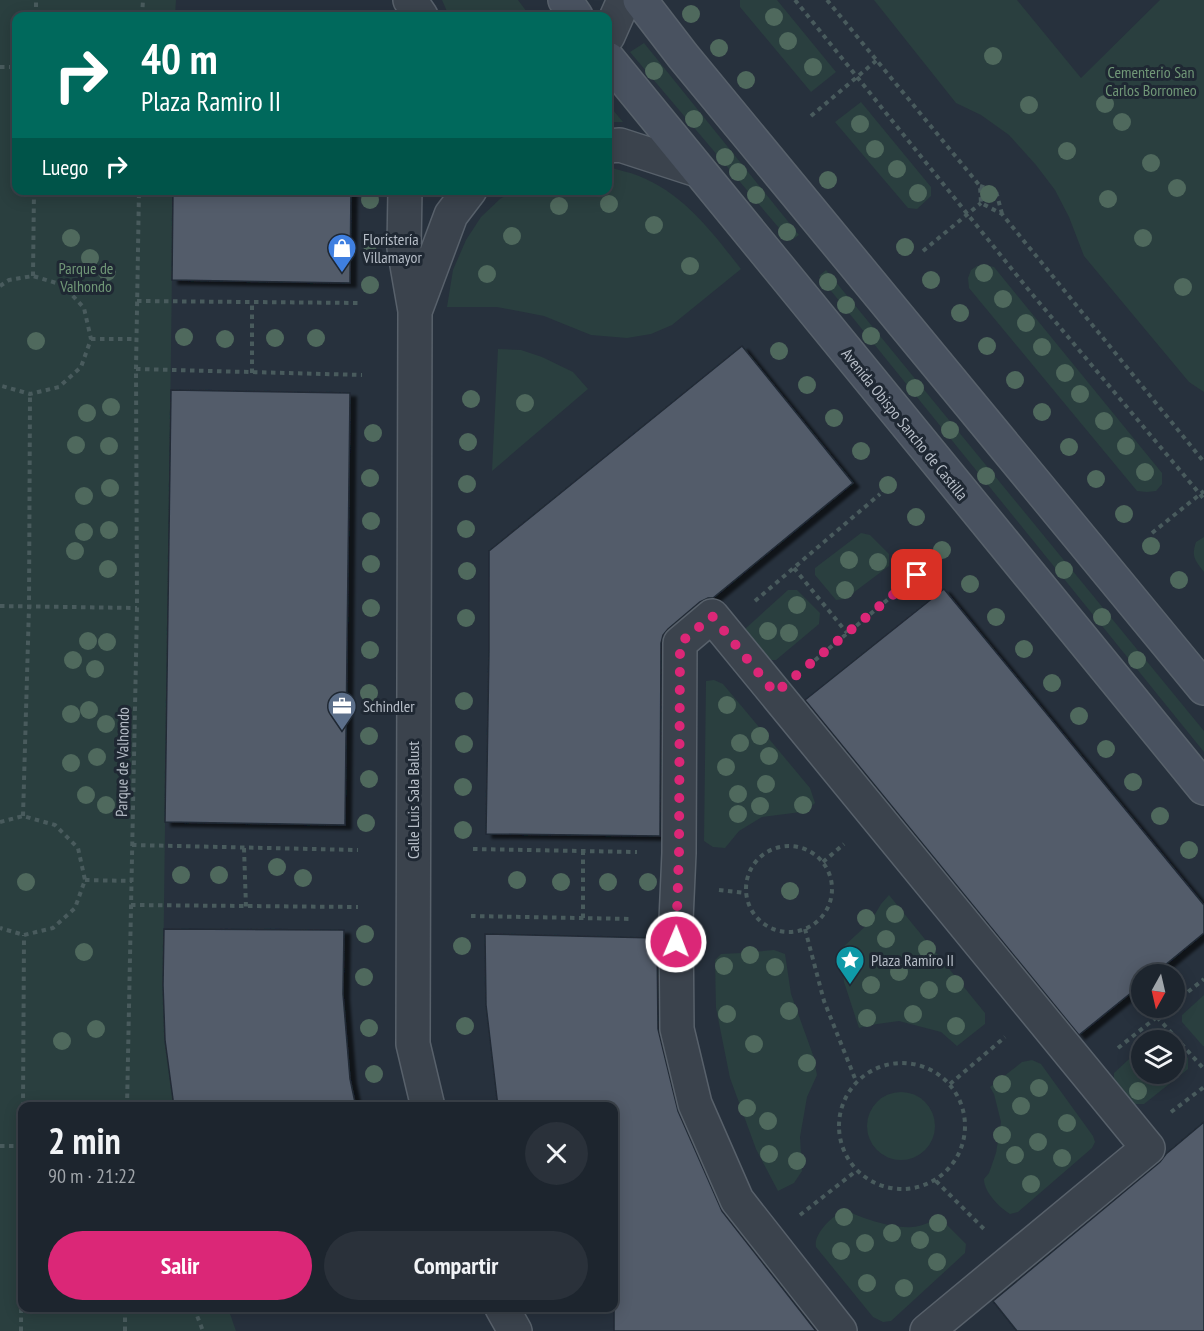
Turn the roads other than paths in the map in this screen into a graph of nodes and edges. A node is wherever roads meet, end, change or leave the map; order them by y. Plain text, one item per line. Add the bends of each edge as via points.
1 (624, 0) edge
2 (640, 0) edge
3 (612, 27) edge
4 (612, 64) edge
5 (612, 146) edge
6 (697, 170) junction
7 (405, 195) edge
8 (466, 195) edge
9 (415, 311) junction
10 (1204, 688) edge
11 (1204, 788) edge
12 (427, 1102) edge
13 (504, 1312) edge
14 (515, 1331) edge
15 (840, 1331) edge
16 (927, 1331) edge

1 - 3 street
2 - 10 main road via 682,56
4 - 6 main road, Avenida Obispo Sancho de Castilla
5 - 6 street
6 - 11 main road, Avenida Obispo Sancho de Castilla
7 - 9 street, Calle Luis Sala Balust via 404,248
8 - 9 street, Calle Luis Sala Balust via 451,215
9 - 12 street, Calle Luis Sala Balust via 413,1044
13 - 14 street
15 - 16 street via 737,1200 695,1104 677,1029 680,643 712,616 1148,1148

